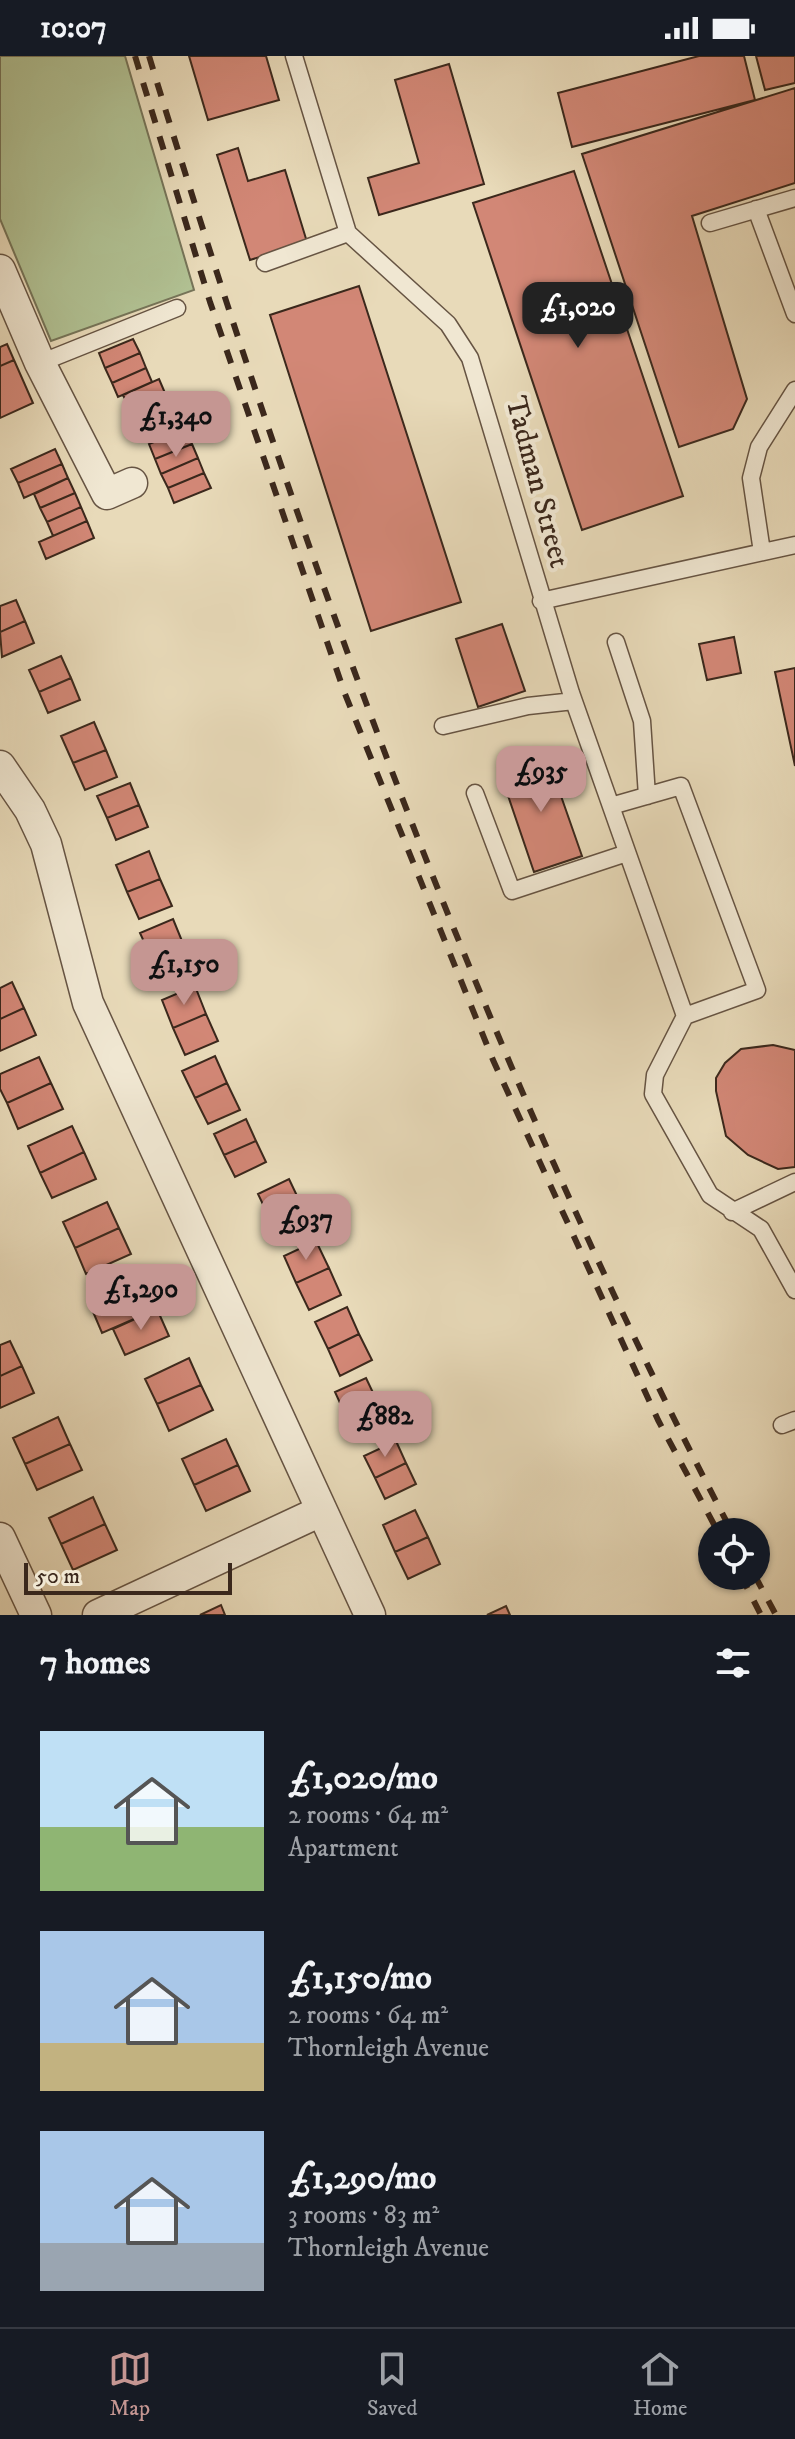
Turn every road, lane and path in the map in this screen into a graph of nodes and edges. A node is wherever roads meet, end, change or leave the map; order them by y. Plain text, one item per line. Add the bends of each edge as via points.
1 (294, 56) edge
2 (795, 198) edge
3 (756, 209) junction
4 (710, 223) dead end
5 (348, 233) junction
6 (265, 263) dead end
7 (0, 270) edge
8 (177, 308) dead end
9 (795, 314) edge
10 (40, 363) junction
11 (795, 390) edge
12 (132, 483) dead end
13 (795, 545) edge
14 (762, 552) junction
15 (541, 601) junction
16 (616, 642) dead end
17 (572, 697) junction
18 (443, 726) dead end
19 (0, 766) edge
20 (475, 793) dead end
21 (647, 796) junction
22 (611, 806) junction
23 (627, 853) junction
24 (685, 1016) junction
25 (795, 1182) edge
26 (732, 1212) junction
27 (795, 1290) edge
28 (321, 1511) junction
29 (0, 1538) edge
30 (36, 1615) edge
31 (98, 1615) edge
32 (370, 1615) edge

1 - 5 lane
2 - 3 lane
3 - 4 lane
3 - 9 lane
5 - 6 lane
5 - 15 lane, Tadman Street via 448,324 470,358
7 - 10 street
8 - 10 lane
10 - 12 street via 107,494
11 - 14 lane via 759,447 751,478
13 - 14 lane, Tadman Street
14 - 15 lane, Tadman Street
15 - 17 lane, Tadman Street
16 - 21 lane via 642,721
17 - 18 lane
17 - 22 lane, Tadman Street
19 - 28 street via 46,844 88,1003
20 - 23 lane via 512,891
21 - 22 lane
21 - 24 lane via 681,786 757,990
22 - 23 lane, Tadman Street
23 - 24 lane, Tadman Street
24 - 26 lane via 655,1075 653,1094 710,1195
25 - 26 lane
26 - 27 lane via 761,1229
28 - 31 street
28 - 32 street
29 - 30 street

